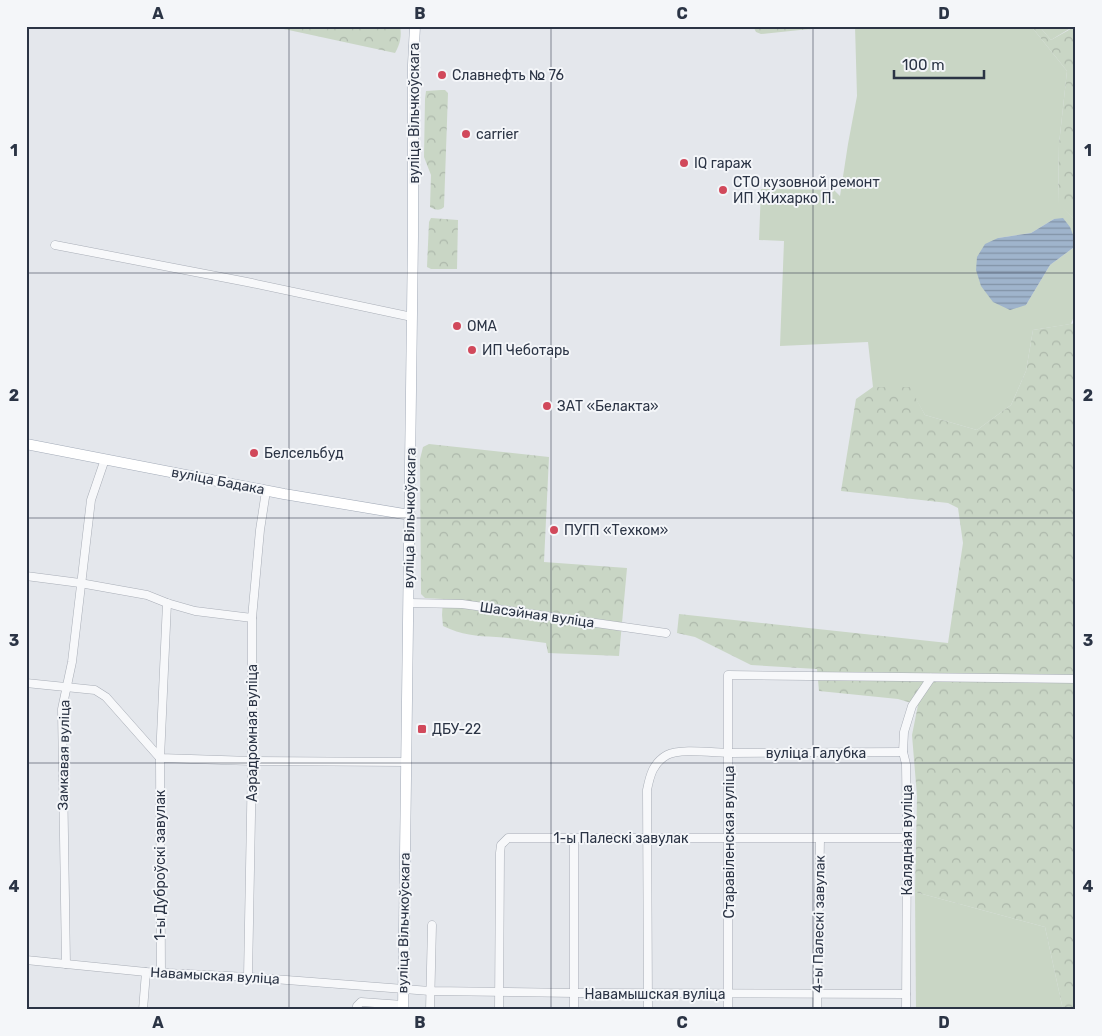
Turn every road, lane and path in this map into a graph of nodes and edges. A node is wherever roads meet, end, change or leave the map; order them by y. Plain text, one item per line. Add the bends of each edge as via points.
1 (415, 26) edge
2 (56, 245) dead end
3 (412, 317) junction
4 (26, 444) edge
5 (105, 459) junction
6 (266, 491) junction
7 (410, 515) junction
8 (26, 576) edge
9 (80, 583) junction
10 (168, 603) junction
11 (409, 603) junction
12 (252, 618) junction
13 (666, 633) dead end
14 (932, 678) junction
15 (1076, 679) edge
16 (26, 682) edge
17 (66, 686) junction
18 (903, 752) junction
19 (729, 753) junction
20 (160, 758) junction
21 (252, 761) junction
22 (407, 762) junction
23 (647, 838) junction
24 (729, 838) junction
25 (907, 838) junction
26 (574, 839) junction
27 (820, 839) junction
28 (432, 925) dead end
29 (26, 960) edge
30 (66, 964) junction
31 (146, 972) junction
32 (161, 973) junction
33 (248, 977) junction
34 (403, 990) junction
35 (430, 991) junction
36 (500, 992) junction
37 (574, 993) junction
38 (648, 993) junction
39 (728, 994) junction
40 (818, 994) junction
41 (906, 994) junction
42 (403, 1007) edge
43 (144, 1010) edge
44 (357, 1010) edge
45 (430, 1010) edge
46 (500, 1010) edge
47 (574, 1010) edge
48 (648, 1010) edge
49 (728, 1010) edge
50 (817, 1010) edge
51 (906, 1010) edge

1 - 3 main road, вуліца Вільчкоўскага
2 - 3 street
3 - 7 main road, вуліца Вільчкоўскага
4 - 5 main road, вуліца Бадака
5 - 6 main road, вуліца Бадака
5 - 9 street, Замкавая вуліца via 90,500
6 - 7 main road, вуліца Бадака
6 - 12 street, Аэрадромная вуліца
7 - 11 main road, вуліца Вільчкоўскага
8 - 9 street
9 - 10 street via 147,595
9 - 17 street, Замкавая вуліца via 72,662
10 - 12 street via 195,612
10 - 20 street, 1-ы Дуброўскі завулак
11 - 13 street, Шасэйная вуліца via 462,604
11 - 22 main road, вуліца Вільчкоўскага
12 - 21 street, Аэрадромная вуліца
14 - 15 street
14 - 18 street, Калядная вуліца via 912,706 904,732
14 - 19 street, Старавіленская вуліца via 728,675
16 - 17 street
17 - 20 street via 95,690 106,697
17 - 30 street, Замкавая вуліца via 62,709
18 - 19 street, вуліца Галубка
18 - 25 street, Калядная вуліца
19 - 23 street, вуліца Галубка via 675,752 656,764 647,790
19 - 24 street, Старавіленская вуліца
20 - 21 street
20 - 32 street, 1-ы Дуброўскі завулак
21 - 22 street
21 - 33 street, Аэрадромная вуліца
22 - 34 main road, вуліца Вільчкоўскага
23 - 24 street, 1-ы Палескі завулак
23 - 26 street, 1-ы Палескі завулак
23 - 38 street, вуліца Галубка
24 - 27 street, 1-ы Палескі завулак
24 - 39 street, Старавіленская вуліца
25 - 27 street, 1-ы Палескі завулак
25 - 41 street, Калядная вуліца
26 - 36 street, 1-ы Палескі завулак via 508,838 502,846
26 - 37 street
27 - 40 street, 4-ы Палескі завулак
28 - 35 street
29 - 30 street, Навамыская вуліца
30 - 31 street, Навамыская вуліца
31 - 32 street, Навамыская вуліца
31 - 43 street
32 - 33 street, Навамыская вуліца
33 - 34 street, Навамыская вуліца
34 - 35 street, Навамышская вуліца
34 - 42 main road, вуліца Вільчкоўскага
35 - 36 street, Навамышская вуліца
35 - 45 street
36 - 37 street, Навамышская вуліца
36 - 46 street, 1-ы Палескі завулак
37 - 38 street, Навамышская вуліца
37 - 47 street
38 - 39 street, Навамышская вуліца
38 - 48 street, вуліца Галубка
39 - 40 street, Навамышская вуліца
39 - 49 street, Старавіленская вуліца
40 - 41 street, Навамышская вуліца
40 - 50 street, 4-ы Палескі завулак
41 - 51 street, Калядная вуліца
42 - 44 street via 361,1002

